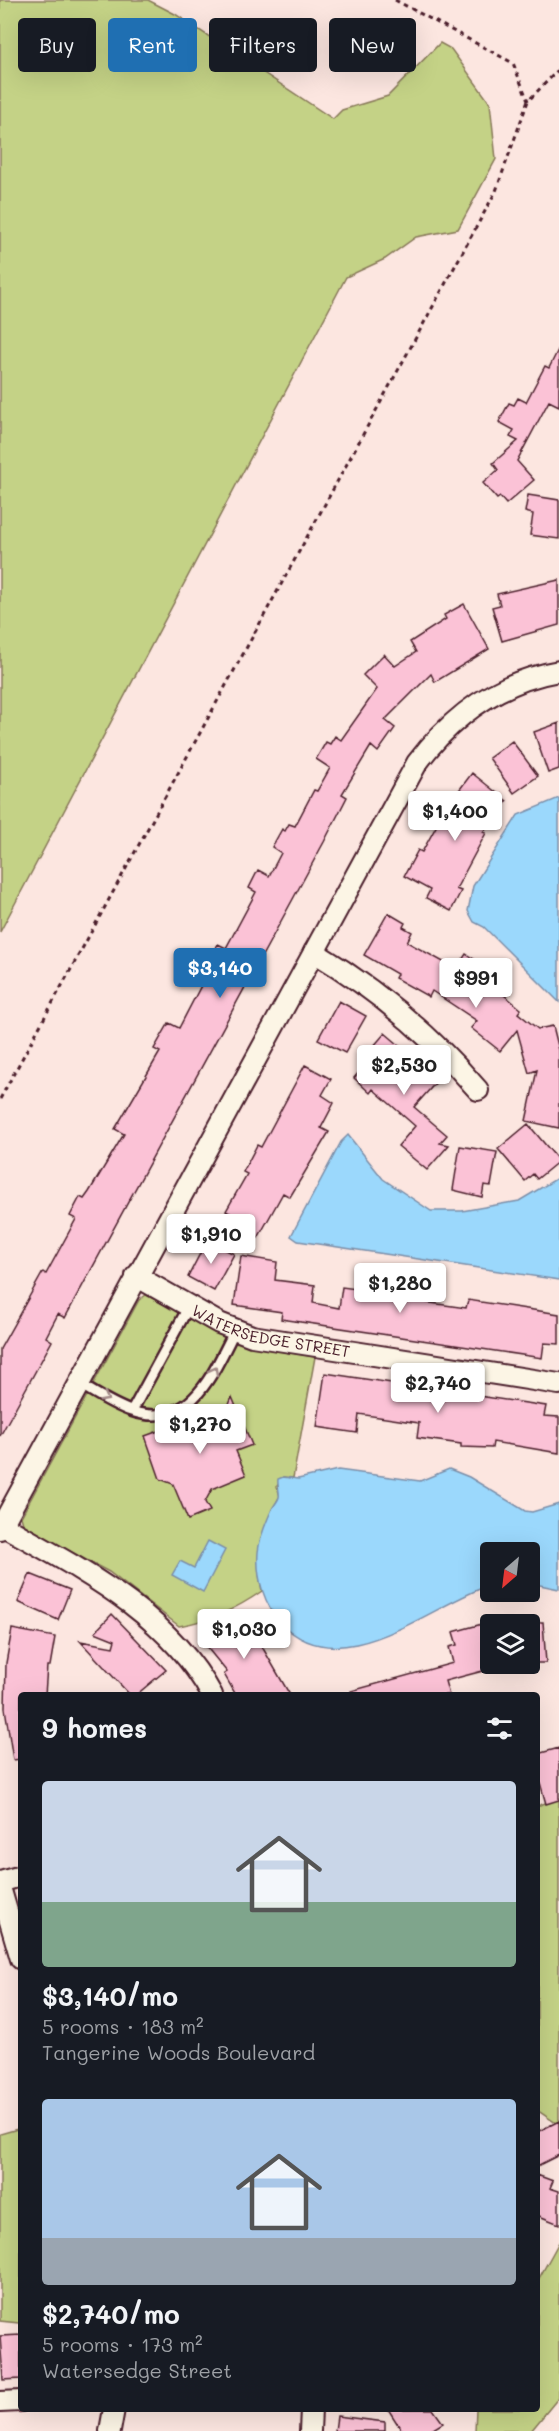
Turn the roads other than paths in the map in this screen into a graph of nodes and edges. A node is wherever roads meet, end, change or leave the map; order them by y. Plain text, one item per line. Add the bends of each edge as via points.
1 (559, 671) edge
2 (314, 952) junction
3 (478, 1090) dead end
4 (136, 1276) junction
5 (189, 1306) junction
6 (235, 1330) junction
7 (78, 1383) junction
8 (559, 1384) edge
9 (132, 1411) junction
10 (1, 1527) edge
11 (210, 1692) edge
12 (18, 1877) edge
13 (0, 1882) edge
14 (0, 1887) edge
15 (18, 1949) edge
16 (18, 2401) edge
17 (0, 2402) edge
18 (113, 2412) edge
19 (311, 2412) edge
20 (110, 2431) edge
21 (310, 2431) edge

1 - 2 street via 526,679 483,699 430,746
2 - 3 street via 400,1011
2 - 4 street
4 - 5 street, WATERSEDGE STREET
4 - 7 street
5 - 6 street, WATERSEDGE STREET
5 - 9 lane
6 - 8 street, WATERSEDGE STREET via 270,1341
9 -> 6 lane via 162,1415 190,1402 205,1387
7 -> 9 lane
7 - 10 street
10 - 11 street via 89,1574 138,1608 167,1635
12 - 13 street
14 - 15 street
16 - 17 street
18 - 20 street
19 - 21 street

